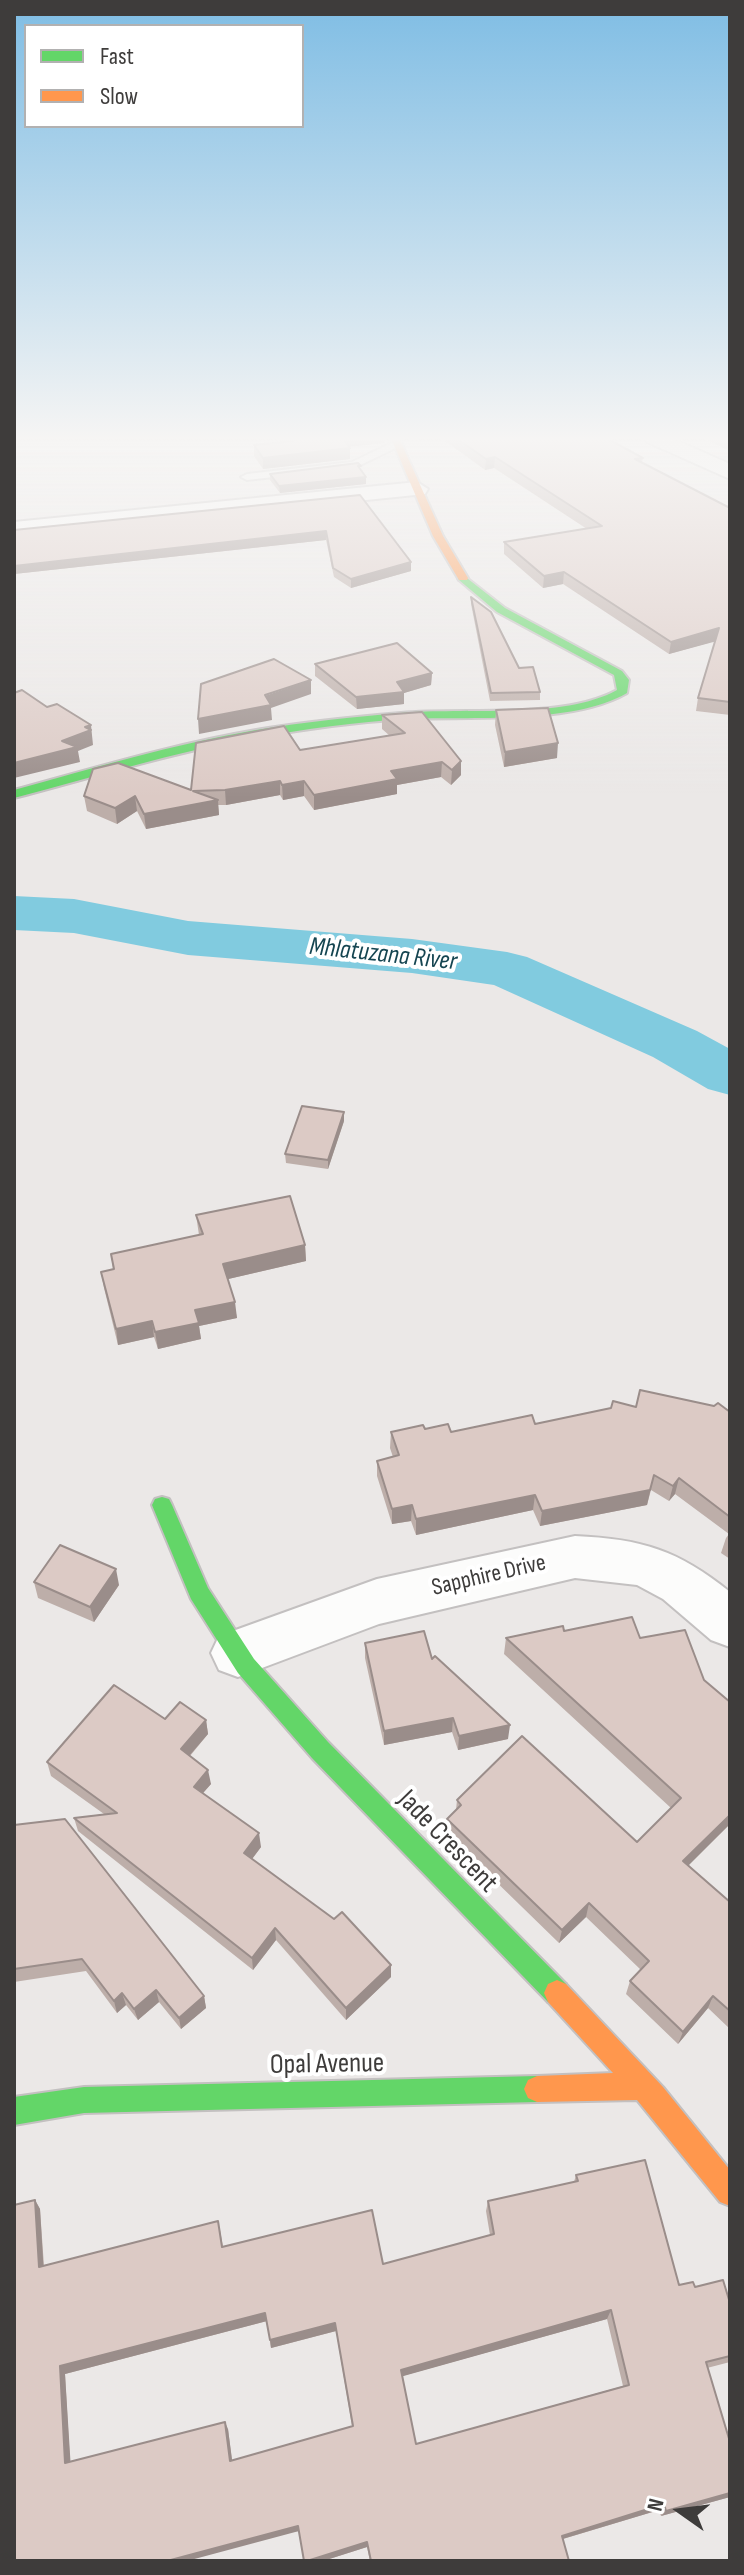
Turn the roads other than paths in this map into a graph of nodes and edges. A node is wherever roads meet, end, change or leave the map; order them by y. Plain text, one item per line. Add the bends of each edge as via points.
1 (453, 558) edge
2 (14, 794) edge
3 (162, 1505) dead end
4 (730, 1624) edge
5 (238, 1653) junction
6 (642, 2086) junction
7 (14, 2111) edge
8 (730, 2192) edge

1 - 2 street via 469,585 495,605 618,673 623,691 593,705 549,710 321,723 152,756
3 - 5 street, Jade Crescent via 205,1606
4 - 5 street, Sapphire Drive via 681,1583 647,1565 575,1557 377,1602
5 - 6 street, Jade Crescent via 301,1732
6 - 7 street, Opal Avenue via 84,2100
6 - 8 street, Jade Crescent

